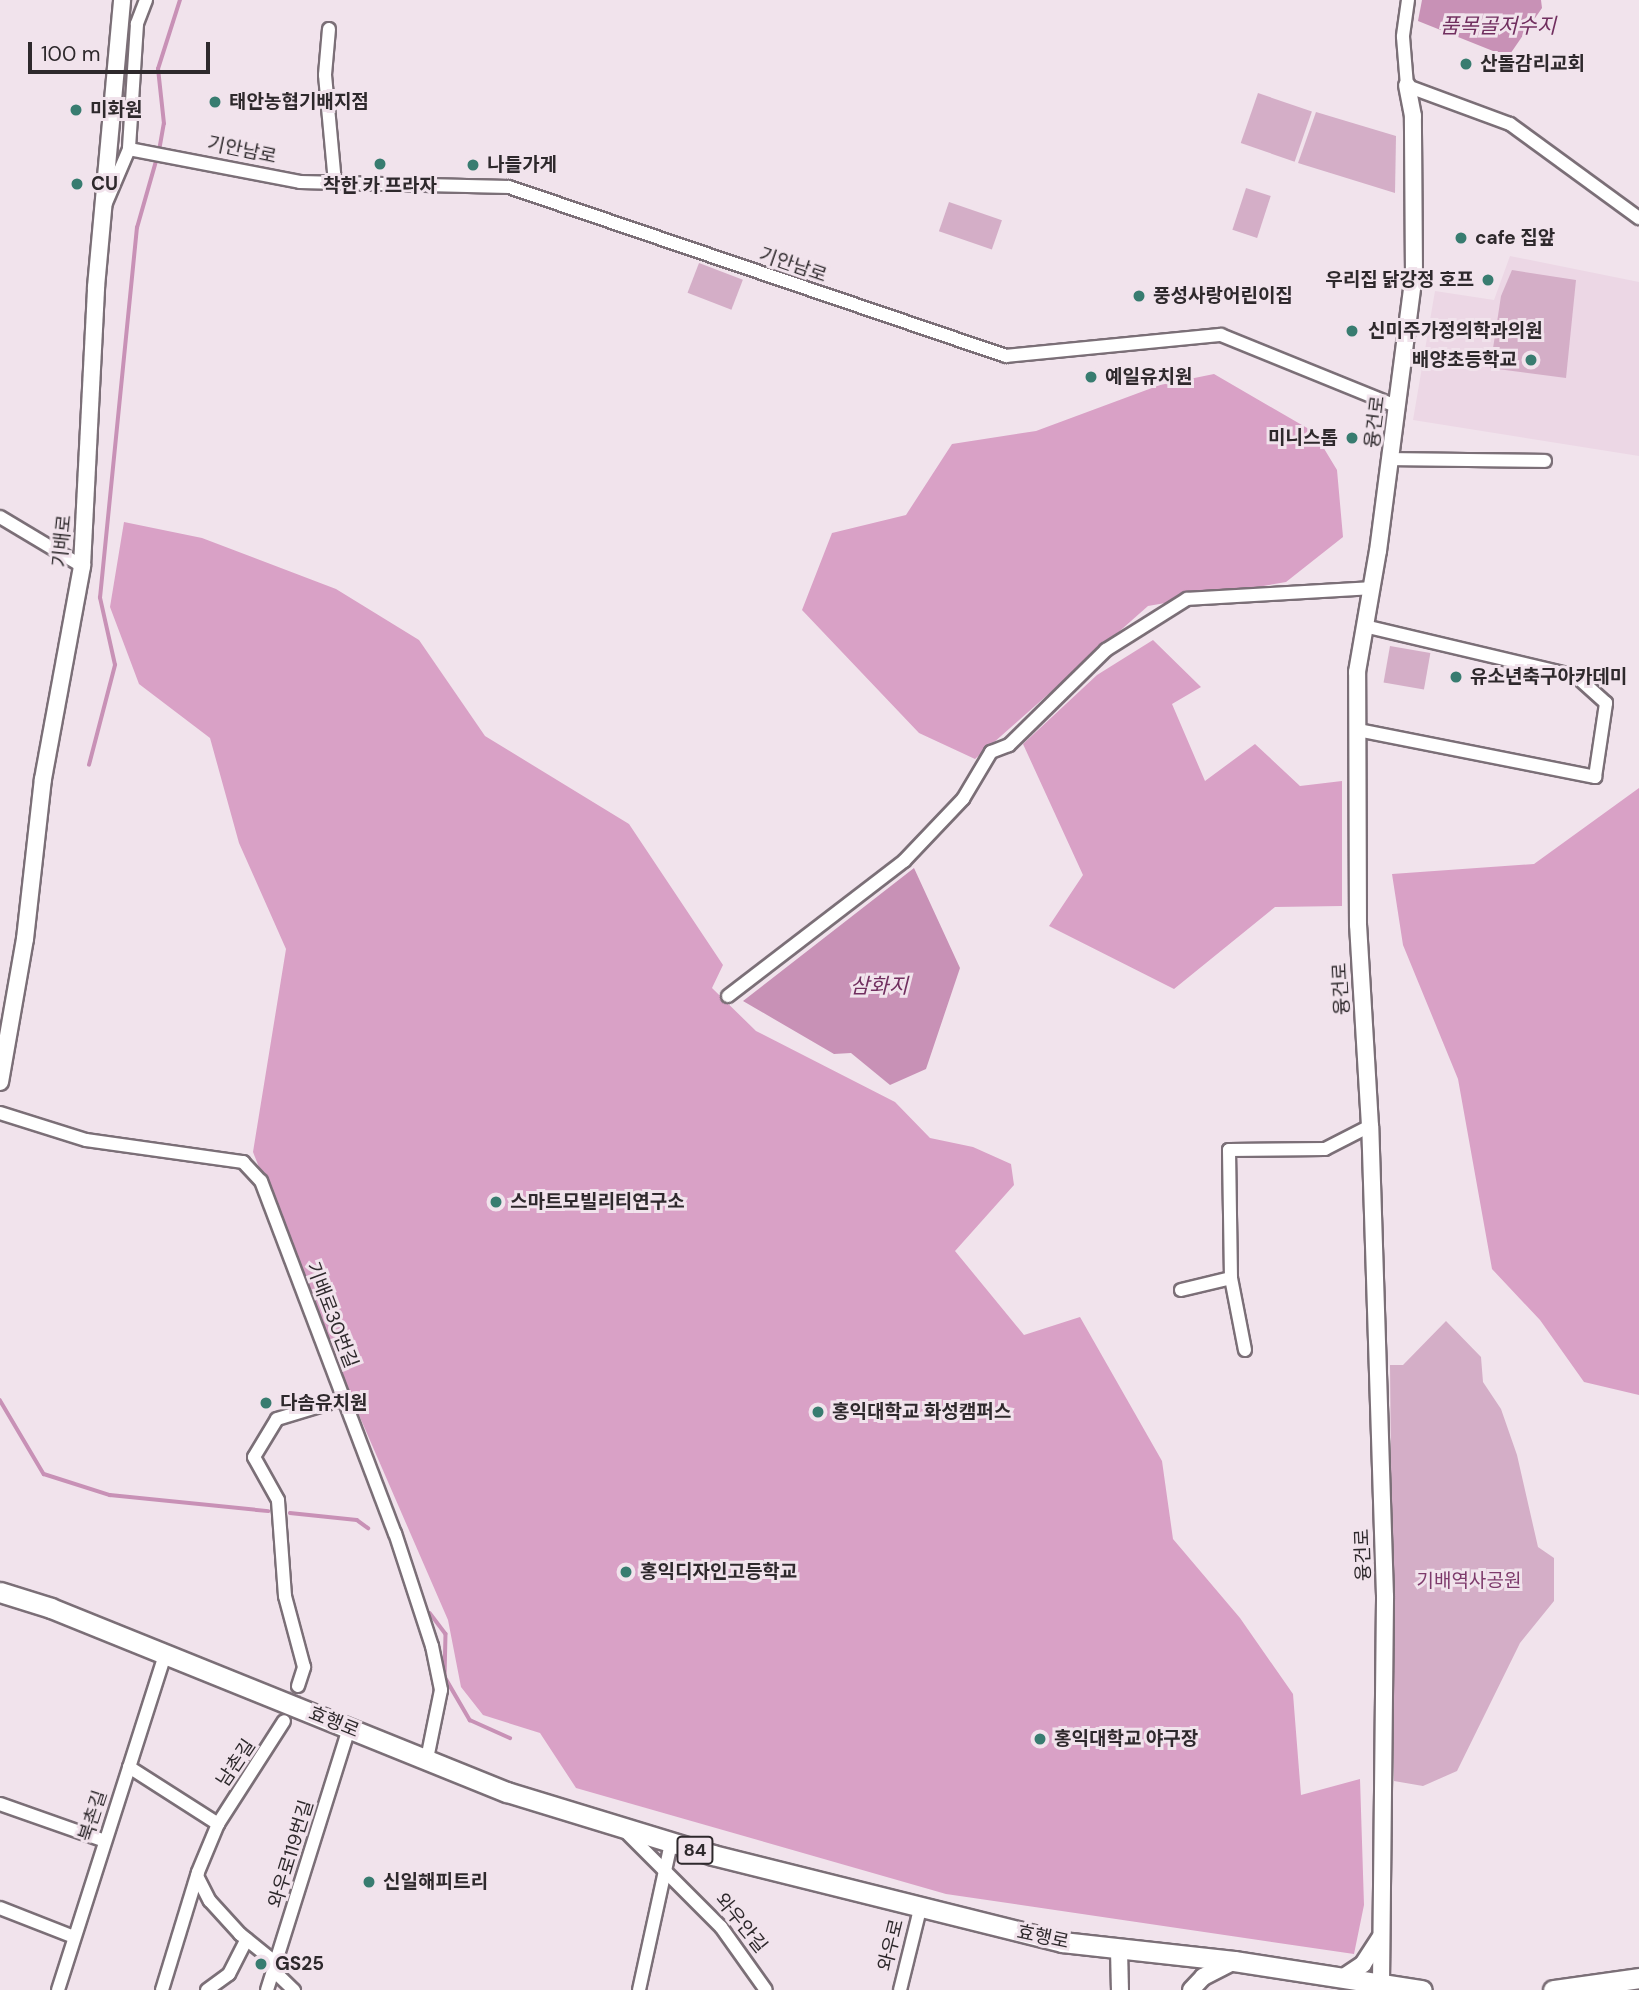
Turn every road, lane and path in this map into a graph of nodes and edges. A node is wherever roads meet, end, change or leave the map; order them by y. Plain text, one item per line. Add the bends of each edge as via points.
1 (122, 0) edge
2 (146, 0) edge
3 (1408, 0) edge
4 (329, 29) dead end
5 (1407, 86) junction
6 (134, 149) junction
7 (335, 182) junction
8 (102, 214) junction
9 (1639, 218) edge
10 (1398, 407) junction
11 (1391, 459) junction
12 (1545, 461) dead end
13 (0, 517) edge
14 (82, 566) junction
15 (1372, 588) junction
16 (1365, 626) junction
17 (1358, 730) junction
18 (728, 996) dead end
19 (0, 1082) edge
20 (0, 1112) edge
21 (1370, 1126) junction
22 (1231, 1278) junction
23 (1181, 1290) dead end
24 (1245, 1350) dead end
25 (343, 1399) junction
26 (0, 1592) edge
27 (165, 1654) junction
28 (298, 1686) tunnel mouth
29 (284, 1721) tunnel mouth
30 (349, 1728) junction
31 (427, 1759) junction
32 (129, 1767) junction
33 (0, 1804) edge
34 (218, 1824) junction
35 (621, 1826) junction
36 (105, 1841) junction
37 (671, 1843) junction
38 (665, 1871) junction
39 (197, 1877) junction
40 (0, 1908) edge
41 (920, 1909) junction
42 (1382, 1936) junction
43 (74, 1937) junction
44 (247, 1939) junction
45 (1119, 1950) junction
46 (1234, 1961) junction
47 (275, 1967) junction
48 (1344, 1977) junction
49 (1639, 1978) edge
50 (1381, 1982) junction
51 (58, 1990) edge
52 (162, 1990) edge
53 (207, 1990) edge
54 (267, 1990) edge
55 (294, 1990) edge
56 (639, 1990) edge
57 (766, 1990) edge
58 (900, 1990) edge
59 (1120, 1990) edge
60 (1191, 1990) edge
61 (1422, 1990) edge
62 (1553, 1990) edge

1 - 8 street, 기배로
2 - 6 street via 137,24
3 - 5 street, 융건로 via 1402,37
4 - 7 street via 325,75
5 - 9 street via 1510,124
5 - 10 street, 융건로 via 1413,116 1414,275
6 - 7 street, 기안남로 via 300,182
6 - 8 street
7 - 10 street, 기안남로 via 509,187 1006,356 1220,335
8 - 14 street, 기배로
10 - 11 street, 융건로
11 - 12 street
11 - 15 street, 융건로
13 - 14 street
14 - 19 street, 기배로 via 43,779 25,940
15 - 16 street, 융건로
15 - 18 street via 1188,599 1117,642 1009,745 990,752 963,799 904,860
16 - 17 street, 융건로 via 1357,672
16 - 17 street via 1576,676 1606,703 1595,777
17 - 21 street, 융건로 via 1358,925
20 - 25 street, 기배로30번길 via 86,1139 243,1162 261,1181
21 - 22 street via 1325,1149 1229,1150
21 - 42 street, 융건로 via 1385,1597
22 - 23 street
22 - 24 street
25 - 28 street via 276,1419 254,1457 278,1500 285,1596 304,1667
25 - 31 street, 기배로30번길 via 395,1532 432,1646 441,1690
26 - 27 main road, 효행로 / 84
27 - 30 main road, 효행로 / 84
27 - 32 street, 북촌길
29 - 34 street, 남촌길
30 - 31 main road, 효행로 / 84
30 - 47 street, 와우로119번길
31 - 35 main road, 효행로 / 84 via 507,1792
32 - 34 street
32 - 36 street, 북촌길
33 - 36 street
34 - 39 street, 남촌길
35 - 37 main road, 효행로 / 84
35 - 38 street, 와우안길
36 - 43 street, 북촌길
37 - 38 street
37 - 41 main road, 효행로 / 84
38 - 56 street
38 - 57 street, 와우안길 via 721,1927
39 - 44 street via 210,1901
39 - 52 street
40 - 43 street
41 - 45 main road, 효행로 / 84 via 1062,1942
41 - 58 street, 와우로
42 - 48 street via 1363,1964
42 - 50 street, 융건로
43 - 51 street, 북촌길
44 - 47 street
44 - 53 street via 229,1974
45 - 46 main road, 효행로 / 84
45 - 59 street
46 - 48 main road, 효행로 / 84
46 - 60 street via 1203,1977
47 - 54 street, 와우로119번길
47 - 55 street
48 - 50 main road, 효행로 / 84
49 - 62 main road
50 - 61 main road, 효행로 / 84

